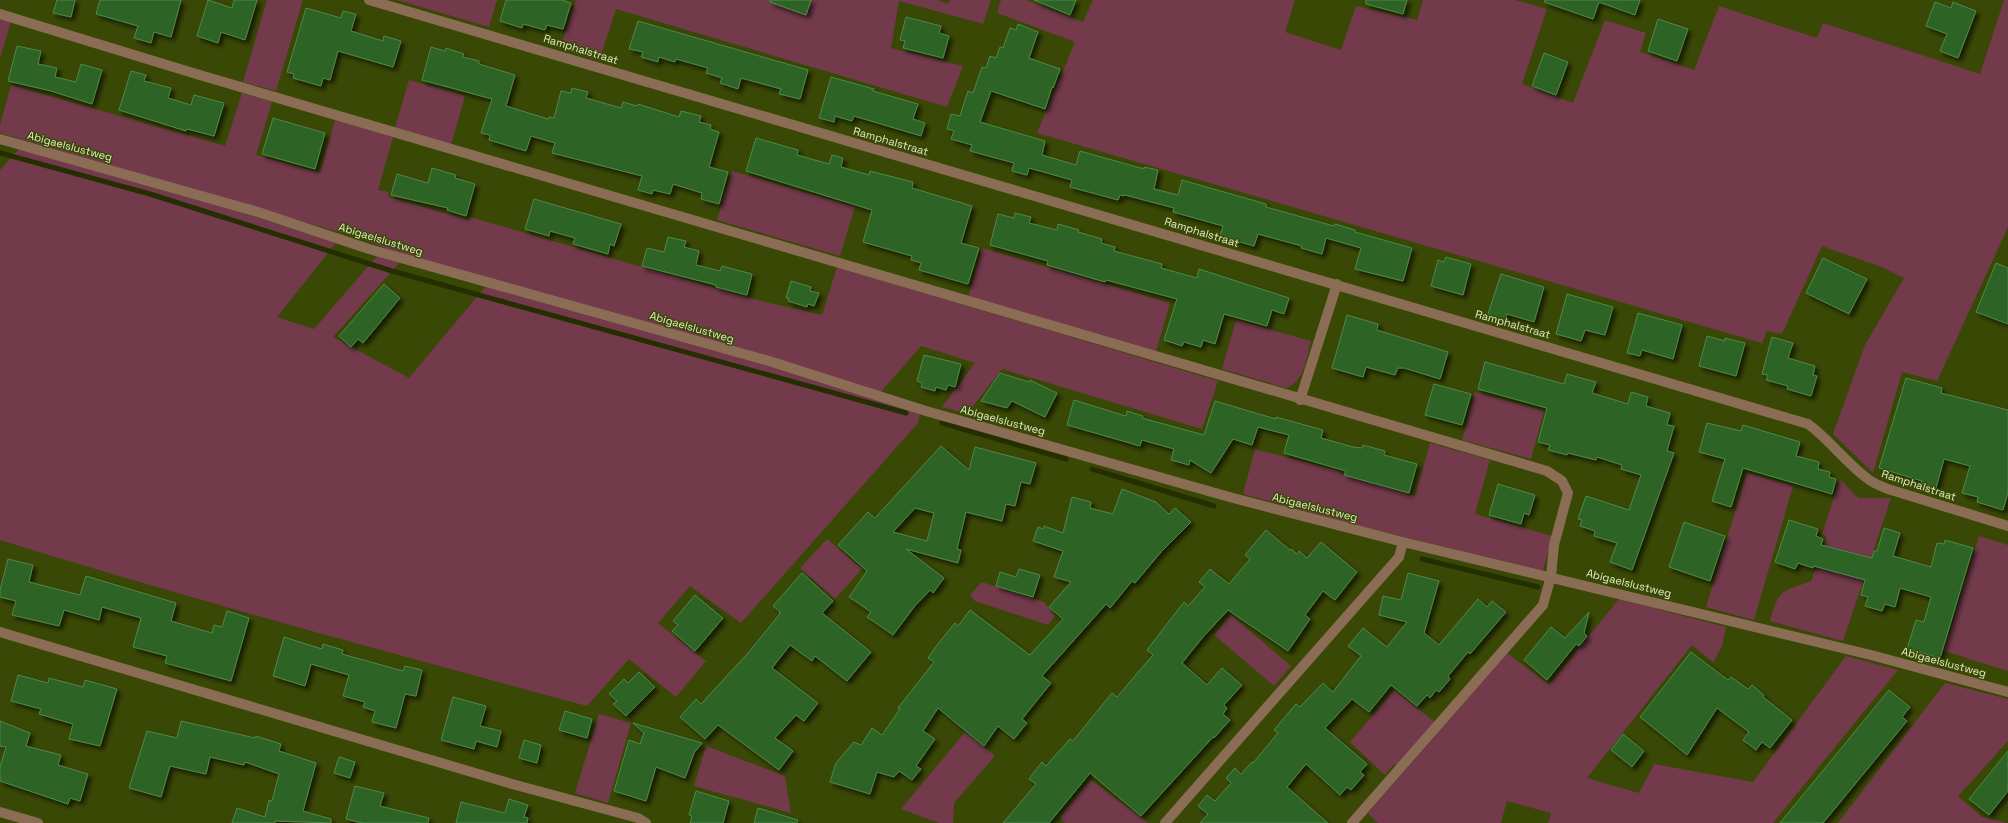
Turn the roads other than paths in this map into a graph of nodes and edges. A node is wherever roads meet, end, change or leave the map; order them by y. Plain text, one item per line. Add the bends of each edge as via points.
1 (369, 0) edge
2 (0, 14) edge
3 (0, 139) edge
4 (1338, 284) junction
5 (1300, 400) junction
6 (2008, 526) edge
7 (1403, 542) junction
8 (1551, 576) junction
9 (0, 632) edge
10 (2008, 692) edge
11 (0, 812) edge
12 (38, 823) edge
13 (646, 823) edge
14 (1165, 823) edge
15 (1352, 823) edge

1 - 4 street, Ramphalstraat
2 - 5 street
3 - 7 street, Abigaelslustweg via 258,212 369,249 769,361 926,411 1233,498
4 - 5 street
4 - 6 street, Ramphalstraat via 1808,424 1821,433 1870,480 1888,489
5 - 8 street via 1547,471 1562,481 1568,493 1554,545
7 - 8 street, Abigaelslustweg
7 - 14 street via 1399,557
8 - 10 street, Abigaelslustweg via 1871,655
8 - 15 street via 1543,605
9 - 13 street via 512,784 638,818
11 - 12 street

